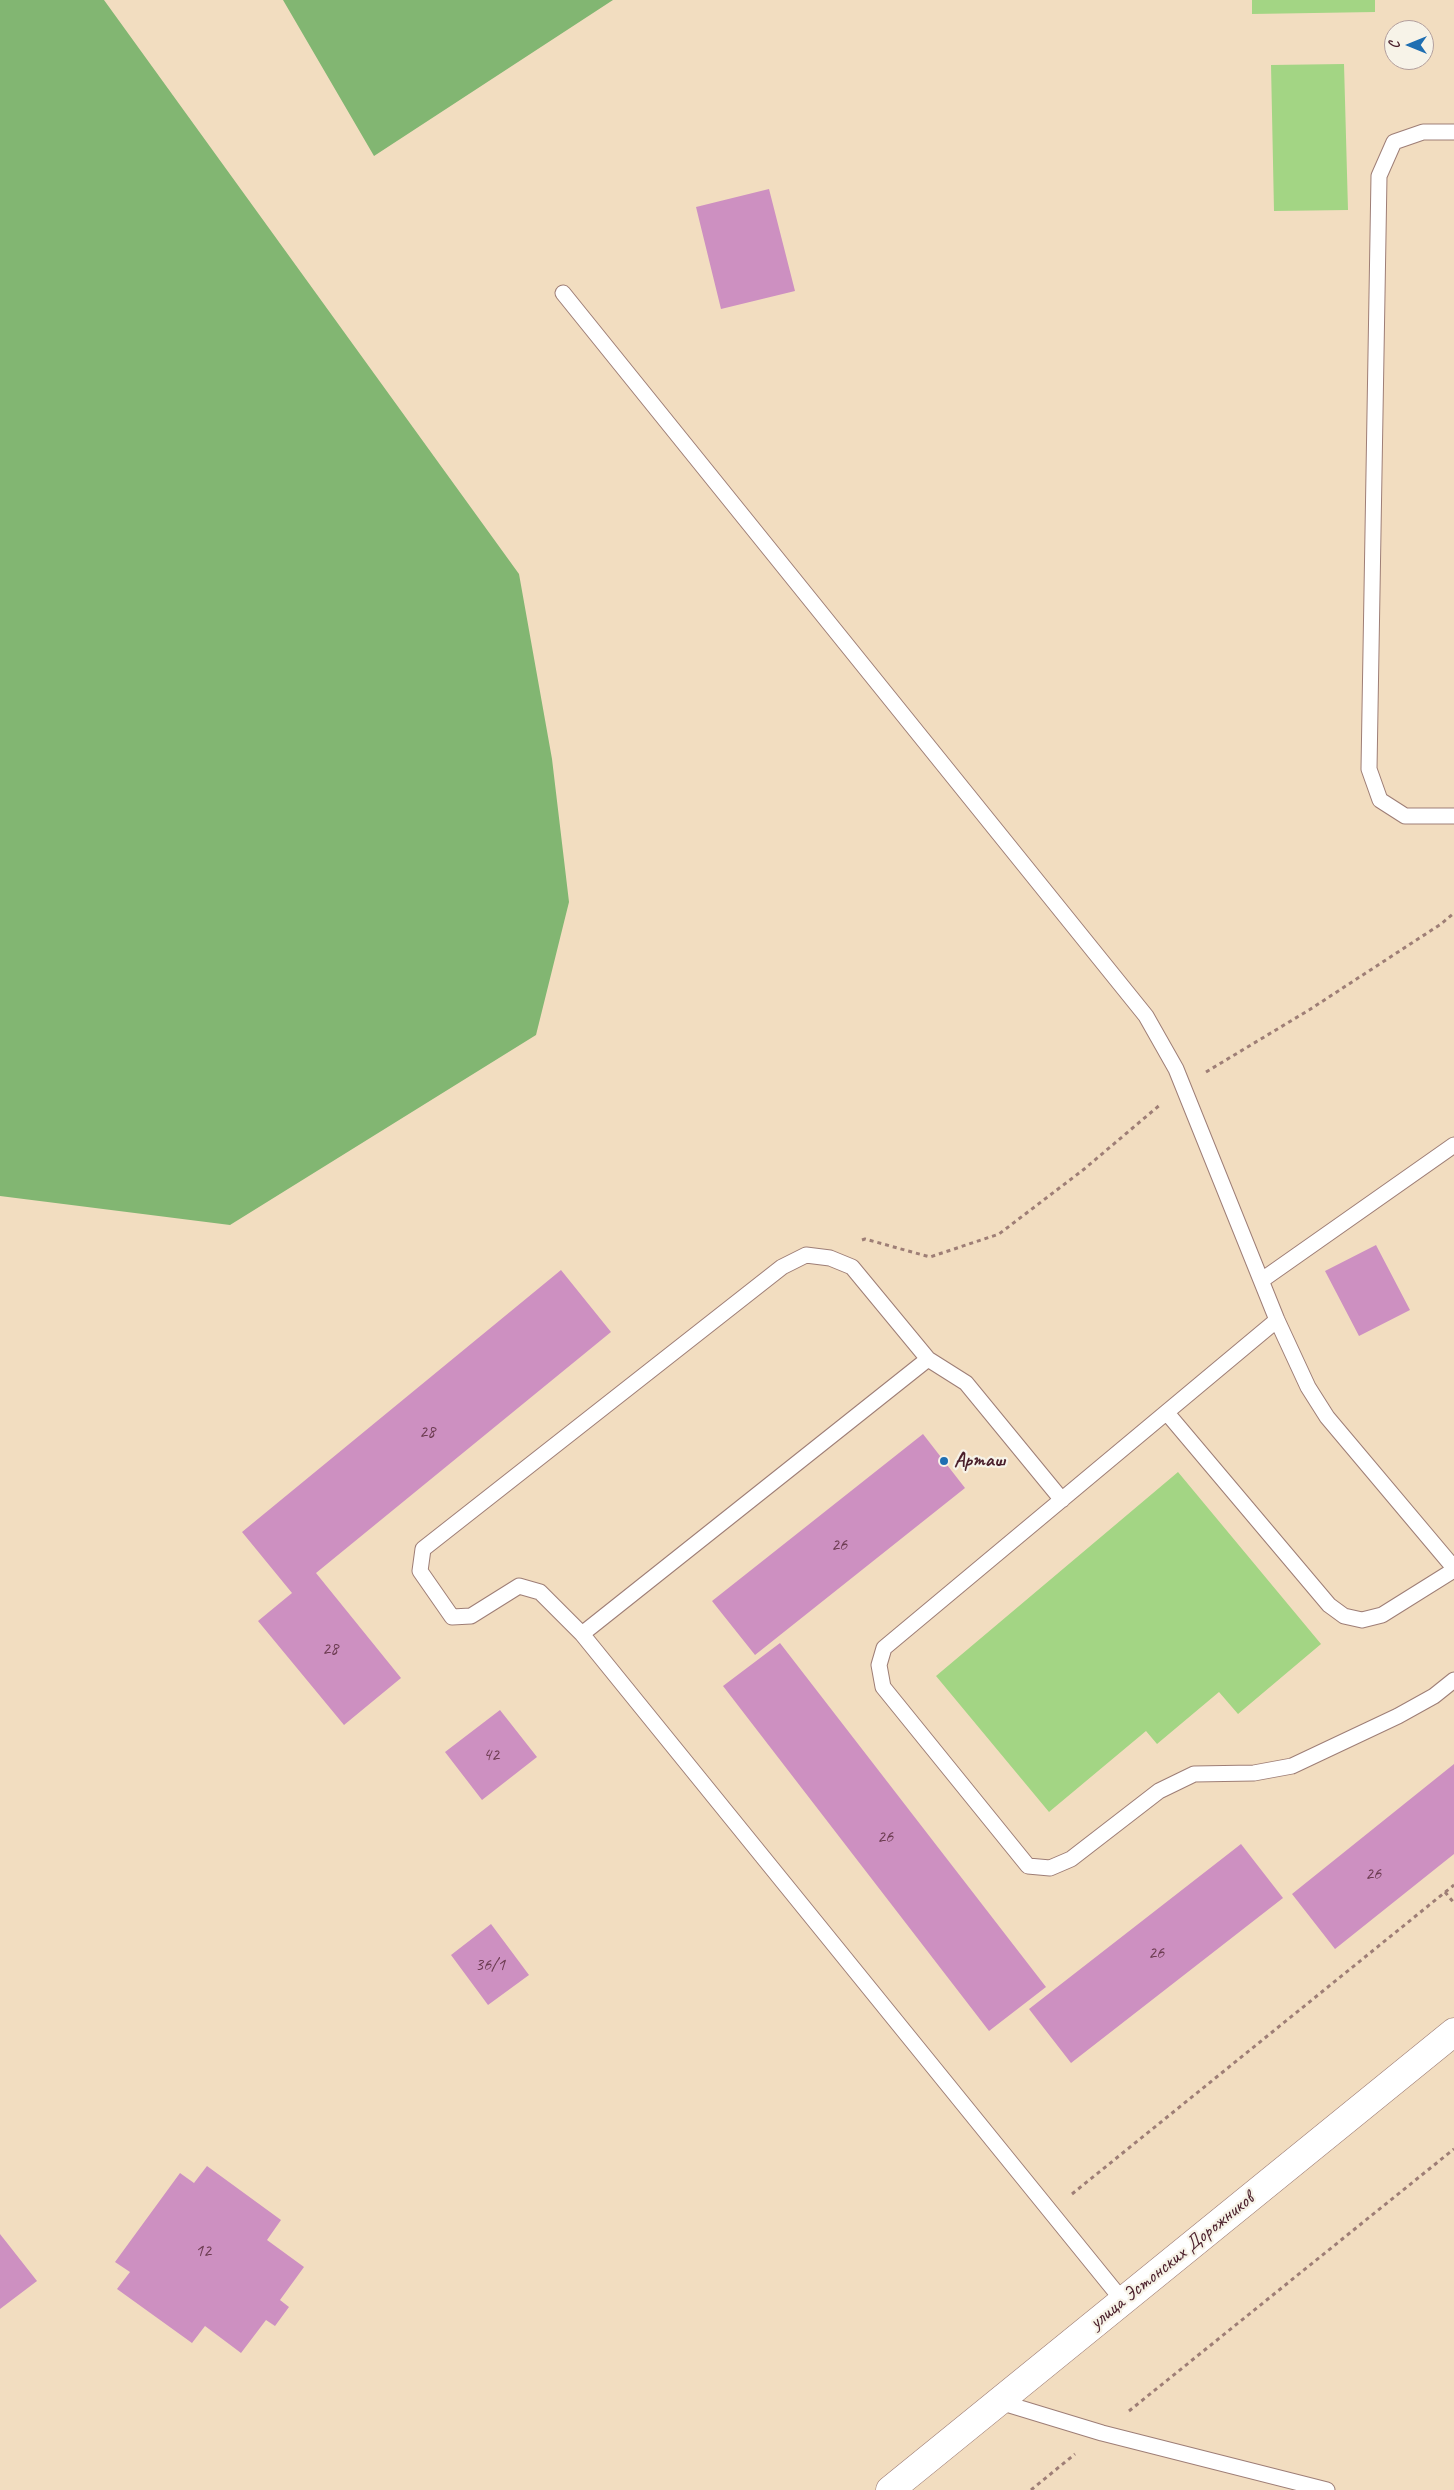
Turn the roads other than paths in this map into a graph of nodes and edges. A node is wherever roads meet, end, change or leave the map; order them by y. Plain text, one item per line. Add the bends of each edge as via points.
1 (1454, 132) edge
2 (563, 293) dead end
3 (1454, 816) edge
4 (1454, 1145) edge
5 (1262, 1280) junction
6 (1278, 1320) junction
7 (928, 1359) junction
8 (1167, 1413) junction
9 (1062, 1500) junction
10 (1454, 1569) edge
11 (582, 1634) junction
12 (1454, 1680) edge
13 (1454, 2032) edge
14 (1123, 2301) junction
15 (1000, 2402) junction
16 (890, 2490) edge
17 (1328, 2490) edge

1 - 3 lane via 1423,132 1394,142 1379,176 1369,770 1380,800 1405,816
2 - 5 lane via 1146,1016 1176,1069
4 - 5 lane
5 - 6 lane
6 - 8 lane
6 - 10 lane via 1308,1386 1327,1417
7 - 9 lane via 966,1383
7 - 11 lane
7 - 11 lane via 852,1267 830,1258 806,1255 782,1267 423,1550 420,1571 452,1617 471,1616 519,1586 540,1592
8 - 9 lane
8 - 10 lane via 1329,1605 1344,1616 1362,1620 1382,1615
9 - 12 lane via 884,1648 879,1665 883,1687 1028,1866 1050,1868 1071,1859 1159,1791 1194,1774 1254,1773 1292,1766 1398,1716 1434,1696
11 - 14 lane
13 - 14 main road, улица Эстонских Дорожников
14 - 15 main road, улица Эстонских Дорожников
15 - 16 main road, улица Эстонских Дорожников
15 - 17 lane via 1102,2433

